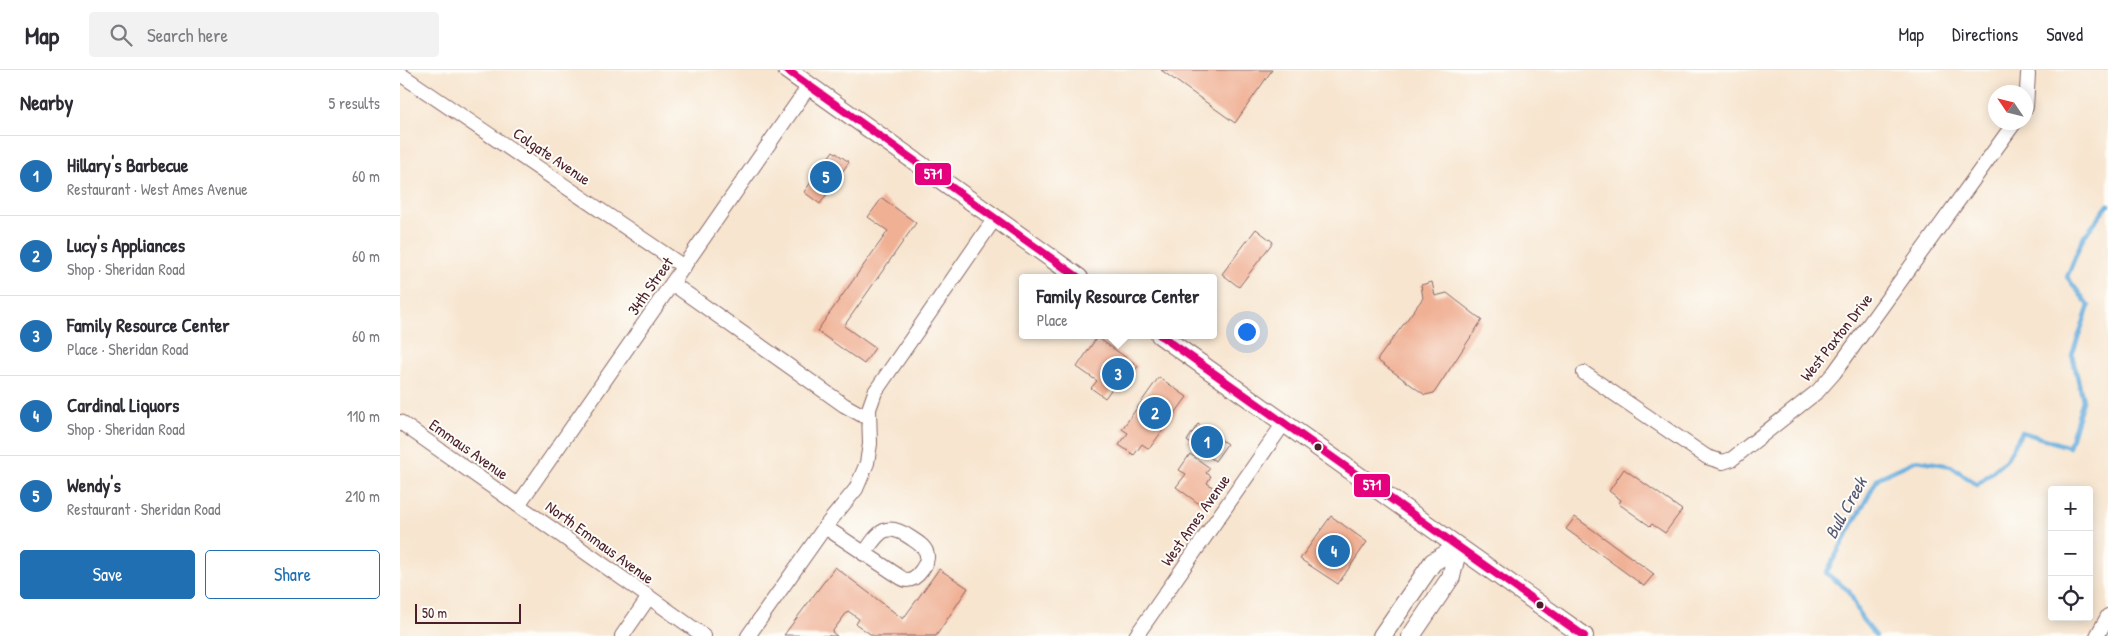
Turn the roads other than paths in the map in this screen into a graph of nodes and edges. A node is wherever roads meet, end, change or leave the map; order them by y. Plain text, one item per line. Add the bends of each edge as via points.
1 (787, 70) edge
2 (400, 74) edge
3 (2028, 74) dead end
4 (2027, 85) edge
5 (810, 86) junction
6 (2009, 130) edge
7 (995, 218) junction
8 (684, 267) junction
9 (1073, 274) edge
10 (673, 284) junction
11 (1166, 339) edge
12 (1584, 373) dead end
13 (869, 419) junction
14 (400, 422) edge
15 (1284, 423) junction
16 (518, 506) junction
17 (825, 528) junction
18 (1458, 547) junction
19 (864, 554) dead end
20 (649, 598) junction
21 (2108, 616) edge
22 (622, 636) edge
23 (704, 636) edge
24 (748, 636) edge
25 (1136, 636) edge
26 (1382, 636) edge
27 (1410, 636) edge
28 (1584, 636) edge
29 (2097, 636) edge

1 - 5 main road
2 - 8 street, Colgate Avenue
3 - 4 street
5 - 7 main road
5 - 8 street, 34th Street
6 - 12 street, West Paxton Drive via 1834,374 1812,396 1732,459 1723,462 1707,457
7 - 9 main road
7 - 13 street via 875,392
8 - 10 street, 34th Street
10 - 13 street via 844,406
10 - 16 street, 34th Street
11 - 15 main road
13 - 17 street via 867,463 856,489
14 - 16 street, Emmaus Avenue
15 - 18 main road
15 - 25 street, West Ames Avenue
16 - 20 street, North Emmaus Avenue
17 - 19 street
17 - 24 street
18 - 26 main road via 1433,562
18 - 27 main road via 1451,577
18 - 28 main road
20 - 22 street, North Emmaus Avenue
20 - 23 street
21 - 29 street

